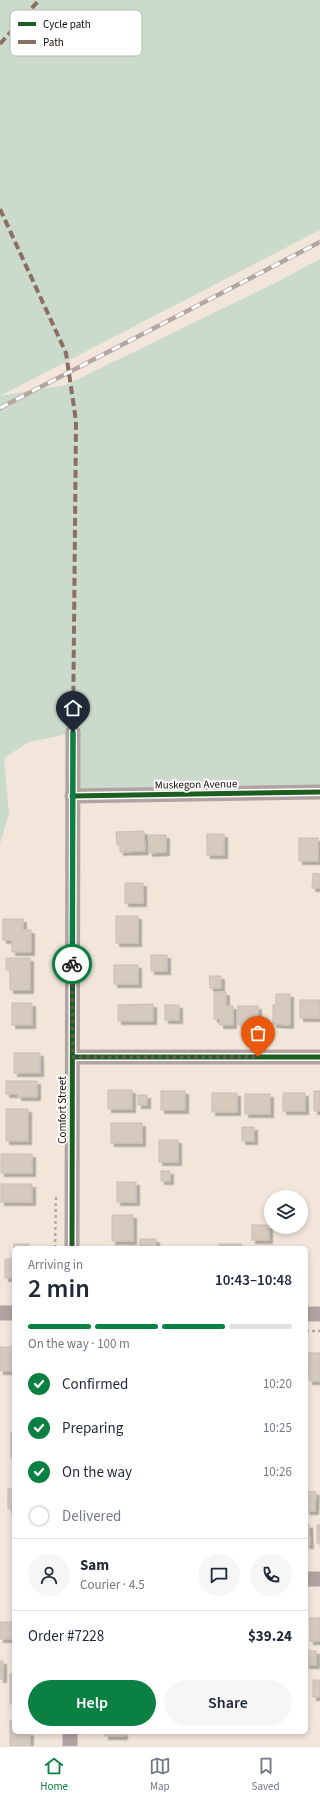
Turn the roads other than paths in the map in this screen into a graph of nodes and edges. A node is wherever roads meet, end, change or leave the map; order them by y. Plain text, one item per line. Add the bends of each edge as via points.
1 (73, 732) dead end
2 (320, 792) edge
3 (72, 796) junction
4 (73, 1057) junction
5 (320, 1057) edge
6 (72, 1246) edge
7 (0, 1313) edge
8 (12, 1313) edge
9 (308, 1314) edge
10 (320, 1314) edge
11 (308, 1579) edge
12 (320, 1579) edge
13 (70, 1734) edge
14 (70, 1746) edge

1 - 3 street, Comfort Street
2 - 3 street, Muskegon Avenue
3 - 4 street, Comfort Street
4 - 5 street
4 - 6 street, Comfort Street
7 - 8 street
9 - 10 street
11 - 12 street
13 - 14 street

